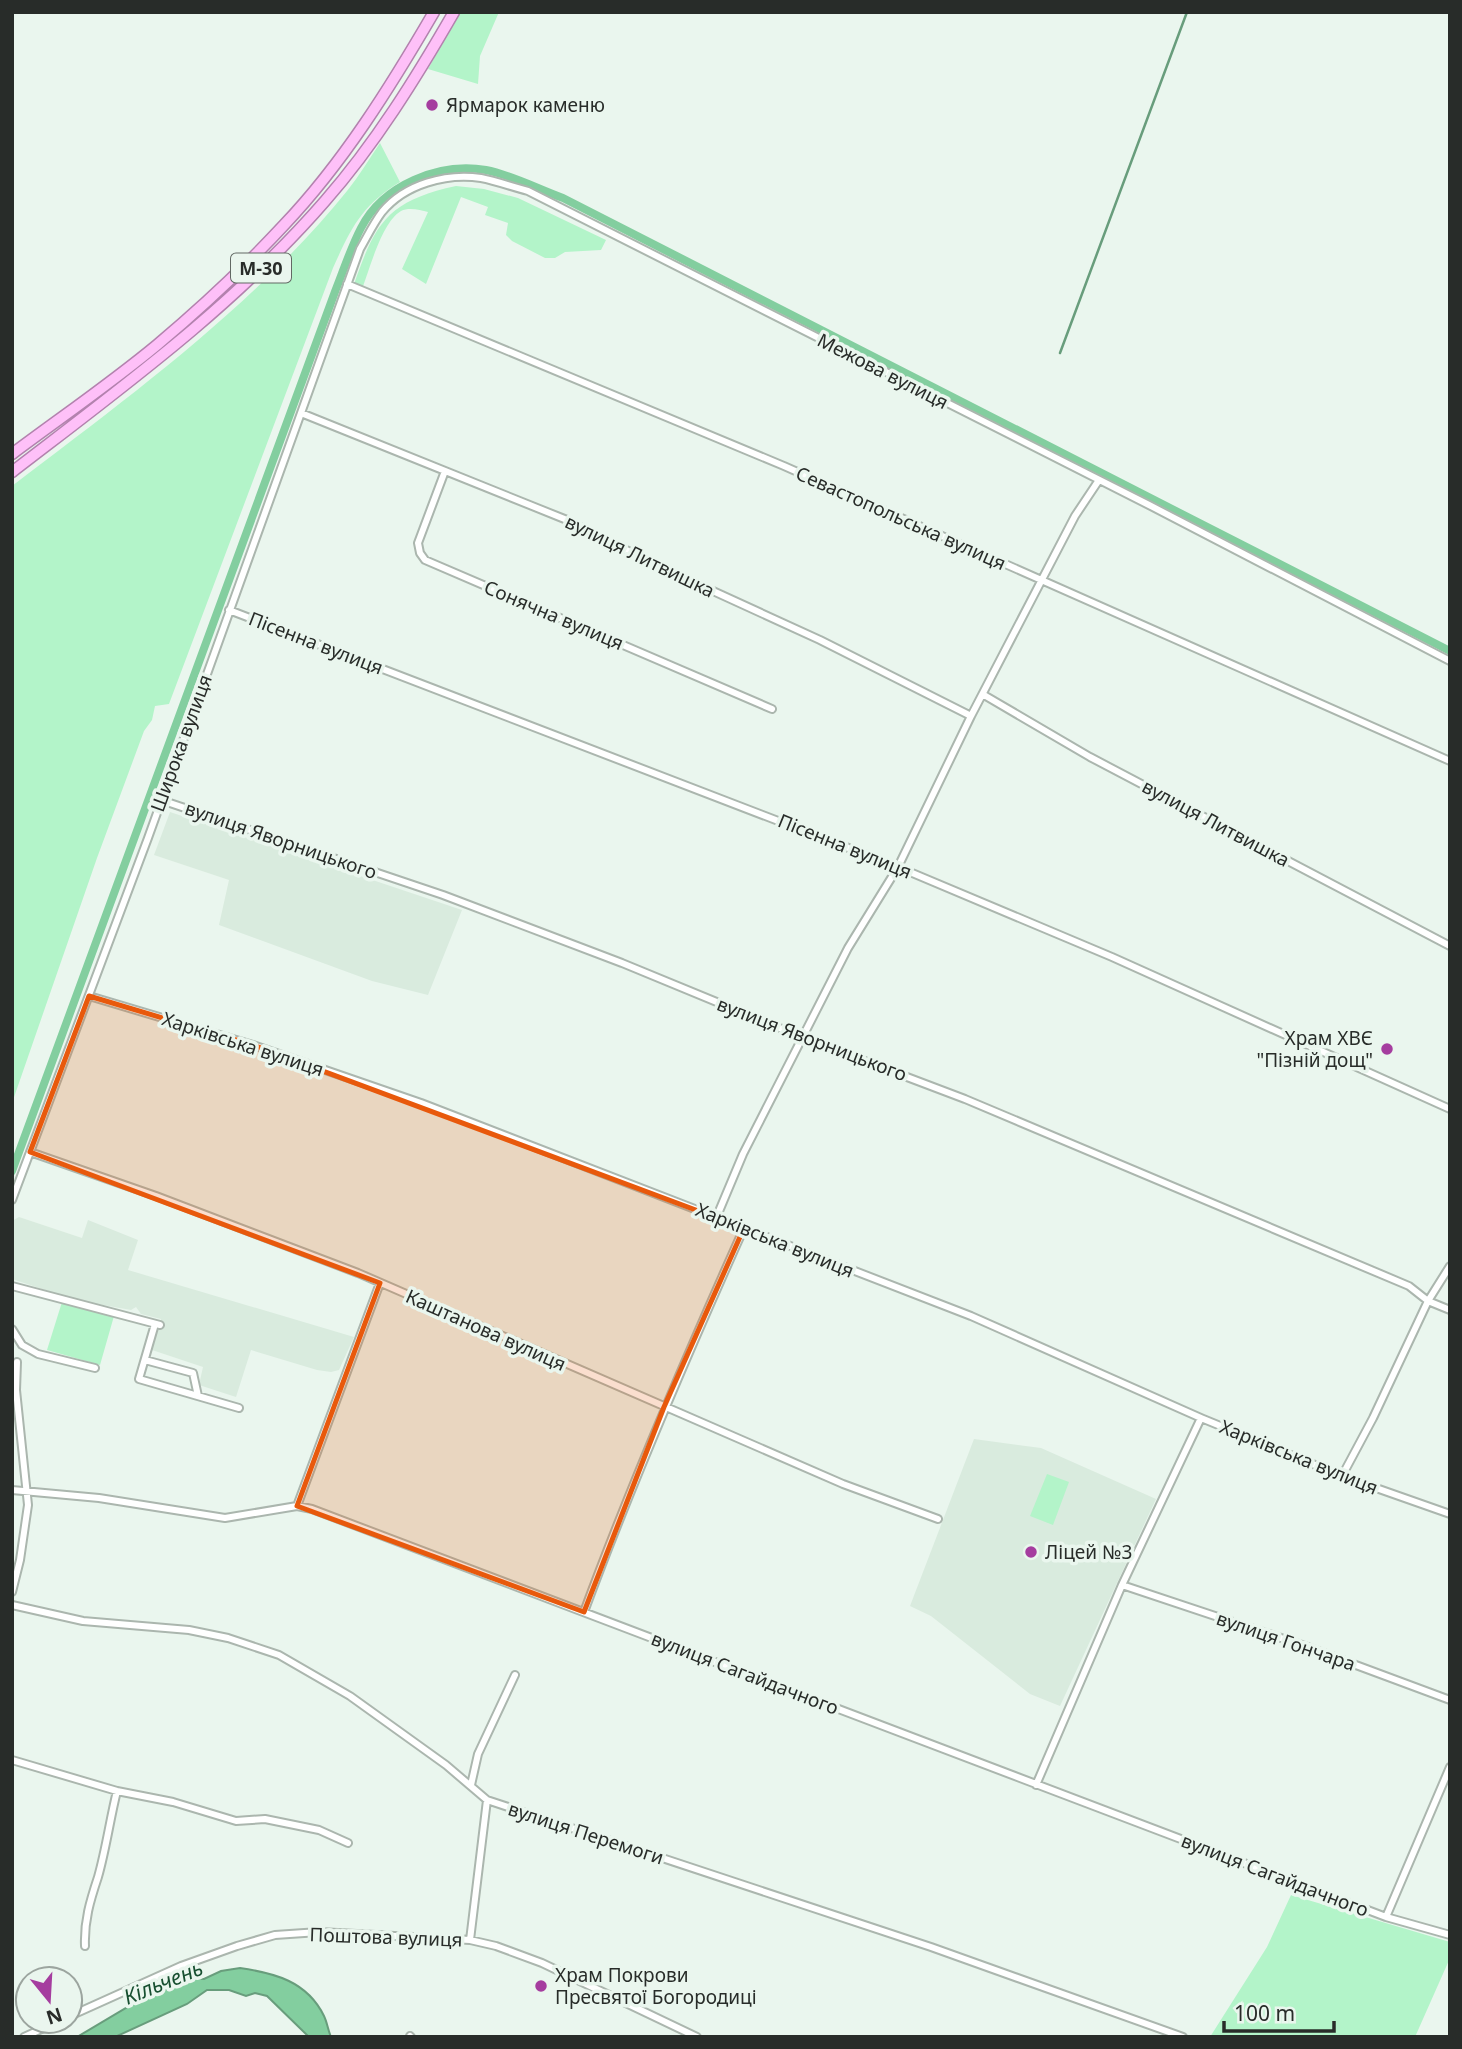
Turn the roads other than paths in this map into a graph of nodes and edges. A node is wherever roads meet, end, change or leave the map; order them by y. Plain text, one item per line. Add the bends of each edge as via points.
1 (434, 12) edge
2 (454, 12) edge
3 (347, 284) junction
4 (301, 413) junction
5 (12, 454) edge
6 (445, 471) junction
7 (12, 472) edge
8 (1099, 480) junction
9 (1043, 580) junction
10 (229, 610) junction
11 (1450, 661) edge
12 (984, 695) junction
13 (772, 709) dead end
14 (971, 716) junction
15 (1450, 761) edge
16 (161, 800) junction
17 (898, 867) junction
18 (1450, 946) edge
19 (89, 996) junction
20 (804, 1038) junction
21 (1450, 1109) edge
22 (30, 1152) junction
23 (12, 1200) edge
24 (717, 1216) junction
25 (744, 1228) junction
26 (1450, 1266) edge
27 (380, 1283) junction
28 (12, 1286) edge
29 (1428, 1301) junction
30 (1450, 1310) edge
31 (12, 1329) edge
32 (145, 1360) junction
33 (18, 1362) dead end
34 (94, 1368) dead end
35 (198, 1396) junction
36 (664, 1407) junction
37 (239, 1408) dead end
38 (1201, 1418) junction
39 (1342, 1476) junction
40 (12, 1490) edge
41 (26, 1492) junction
42 (297, 1506) junction
43 (1450, 1514) edge
44 (938, 1519) dead end
45 (1122, 1585) junction
46 (12, 1592) edge
47 (12, 1605) edge
48 (584, 1612) junction
49 (515, 1675) dead end
50 (1450, 1700) edge
51 (12, 1760) edge
52 (1450, 1767) edge
53 (1448, 1777) edge
54 (471, 1785) junction
55 (1037, 1785) junction
56 (117, 1791) junction
57 (487, 1800) junction
58 (348, 1843) dead end
59 (1386, 1917) junction
60 (1450, 1935) edge
61 (470, 1940) junction
62 (85, 1946) dead end
63 (84, 2010) edge
64 (697, 2037) edge
65 (1183, 2037) edge

1 - 5 highway, М-30 via 354,137 286,223 154,347
2 - 7 highway, М-30 via 392,113 326,201 288,241 182,340
3 - 4 street, Широка вулиця
3 - 8 street, Межова вулиця via 373,225 396,199 430,181 484,179 528,191
3 - 9 street, Севастопольська вулиця via 784,466
4 - 6 street, вулиця Литвишка
4 - 10 street, Широка вулиця
6 - 13 street, Сонячна вулиця via 418,543 425,560
6 - 14 street, вулиця Литвишка via 567,520
8 - 9 street
8 - 11 street, Межова вулиця
9 - 12 street
9 - 15 street, Севастопольська вулиця
10 - 16 street, Широка вулиця
10 - 17 street, Пісенна вулиця
12 - 14 street
12 - 18 street, вулиця Литвишка via 1090,757
14 - 17 street
16 - 19 street, Широка вулиця
16 - 20 street, вулиця Яворницького via 443,895
17 - 20 street via 848,948
17 - 21 street, Пісенна вулиця
19 - 22 street, Широка вулиця
19 - 24 street, Харківська вулиця via 253,1045 421,1103
20 - 24 street via 743,1154
20 - 29 street, вулиця Яворницького via 1130,1167 1409,1286
22 - 23 street, Широка вулиця
22 - 27 street, Каштанова вулиця
24 - 25 street, Харківська вулиця
25 - 36 street
25 - 38 street, Харківська вулиця via 971,1316
26 - 29 street
27 - 36 street, Каштанова вулиця
27 - 42 street
28 - 32 street via 157,1325
29 - 30 street, вулиця Яворницького
29 - 39 street
31 - 34 street via 23,1345 37,1354
32 - 35 street via 194,1373
32 - 35 street via 139,1379
33 - 41 street via 16,1390
35 - 37 street
36 - 44 street, Каштанова вулиця via 843,1484
36 - 48 street
38 - 39 street, Харківська вулиця
38 - 45 street
39 - 43 street, Харківська вулиця
40 - 41 street
41 - 42 street, вулиця Сагайдачного via 99,1498 225,1518
41 - 46 street via 28,1505
42 - 48 street, вулиця Сагайдачного
45 - 50 street, вулиця Гончара
45 - 55 street
47 - 54 street, вулиця Перемоги via 83,1621 189,1630 279,1655 350,1696
48 - 55 street, вулиця Сагайдачного
49 - 54 street via 478,1754
51 - 56 street
52 - 53 street
53 - 59 street
54 - 57 street, вулиця Перемоги
55 - 59 street, вулиця Сагайдачного
56 - 58 street via 236,1821 265,1819 319,1830
56 - 62 street via 91,1893
57 - 61 street
57 - 65 street, вулиця Перемоги via 931,1947
59 - 60 street, вулиця Сагайдачного
61 - 63 street, Поштова вулиця via 319,1932 275,1935 181,1966
61 - 64 street, Поштова вулиця via 542,1964

